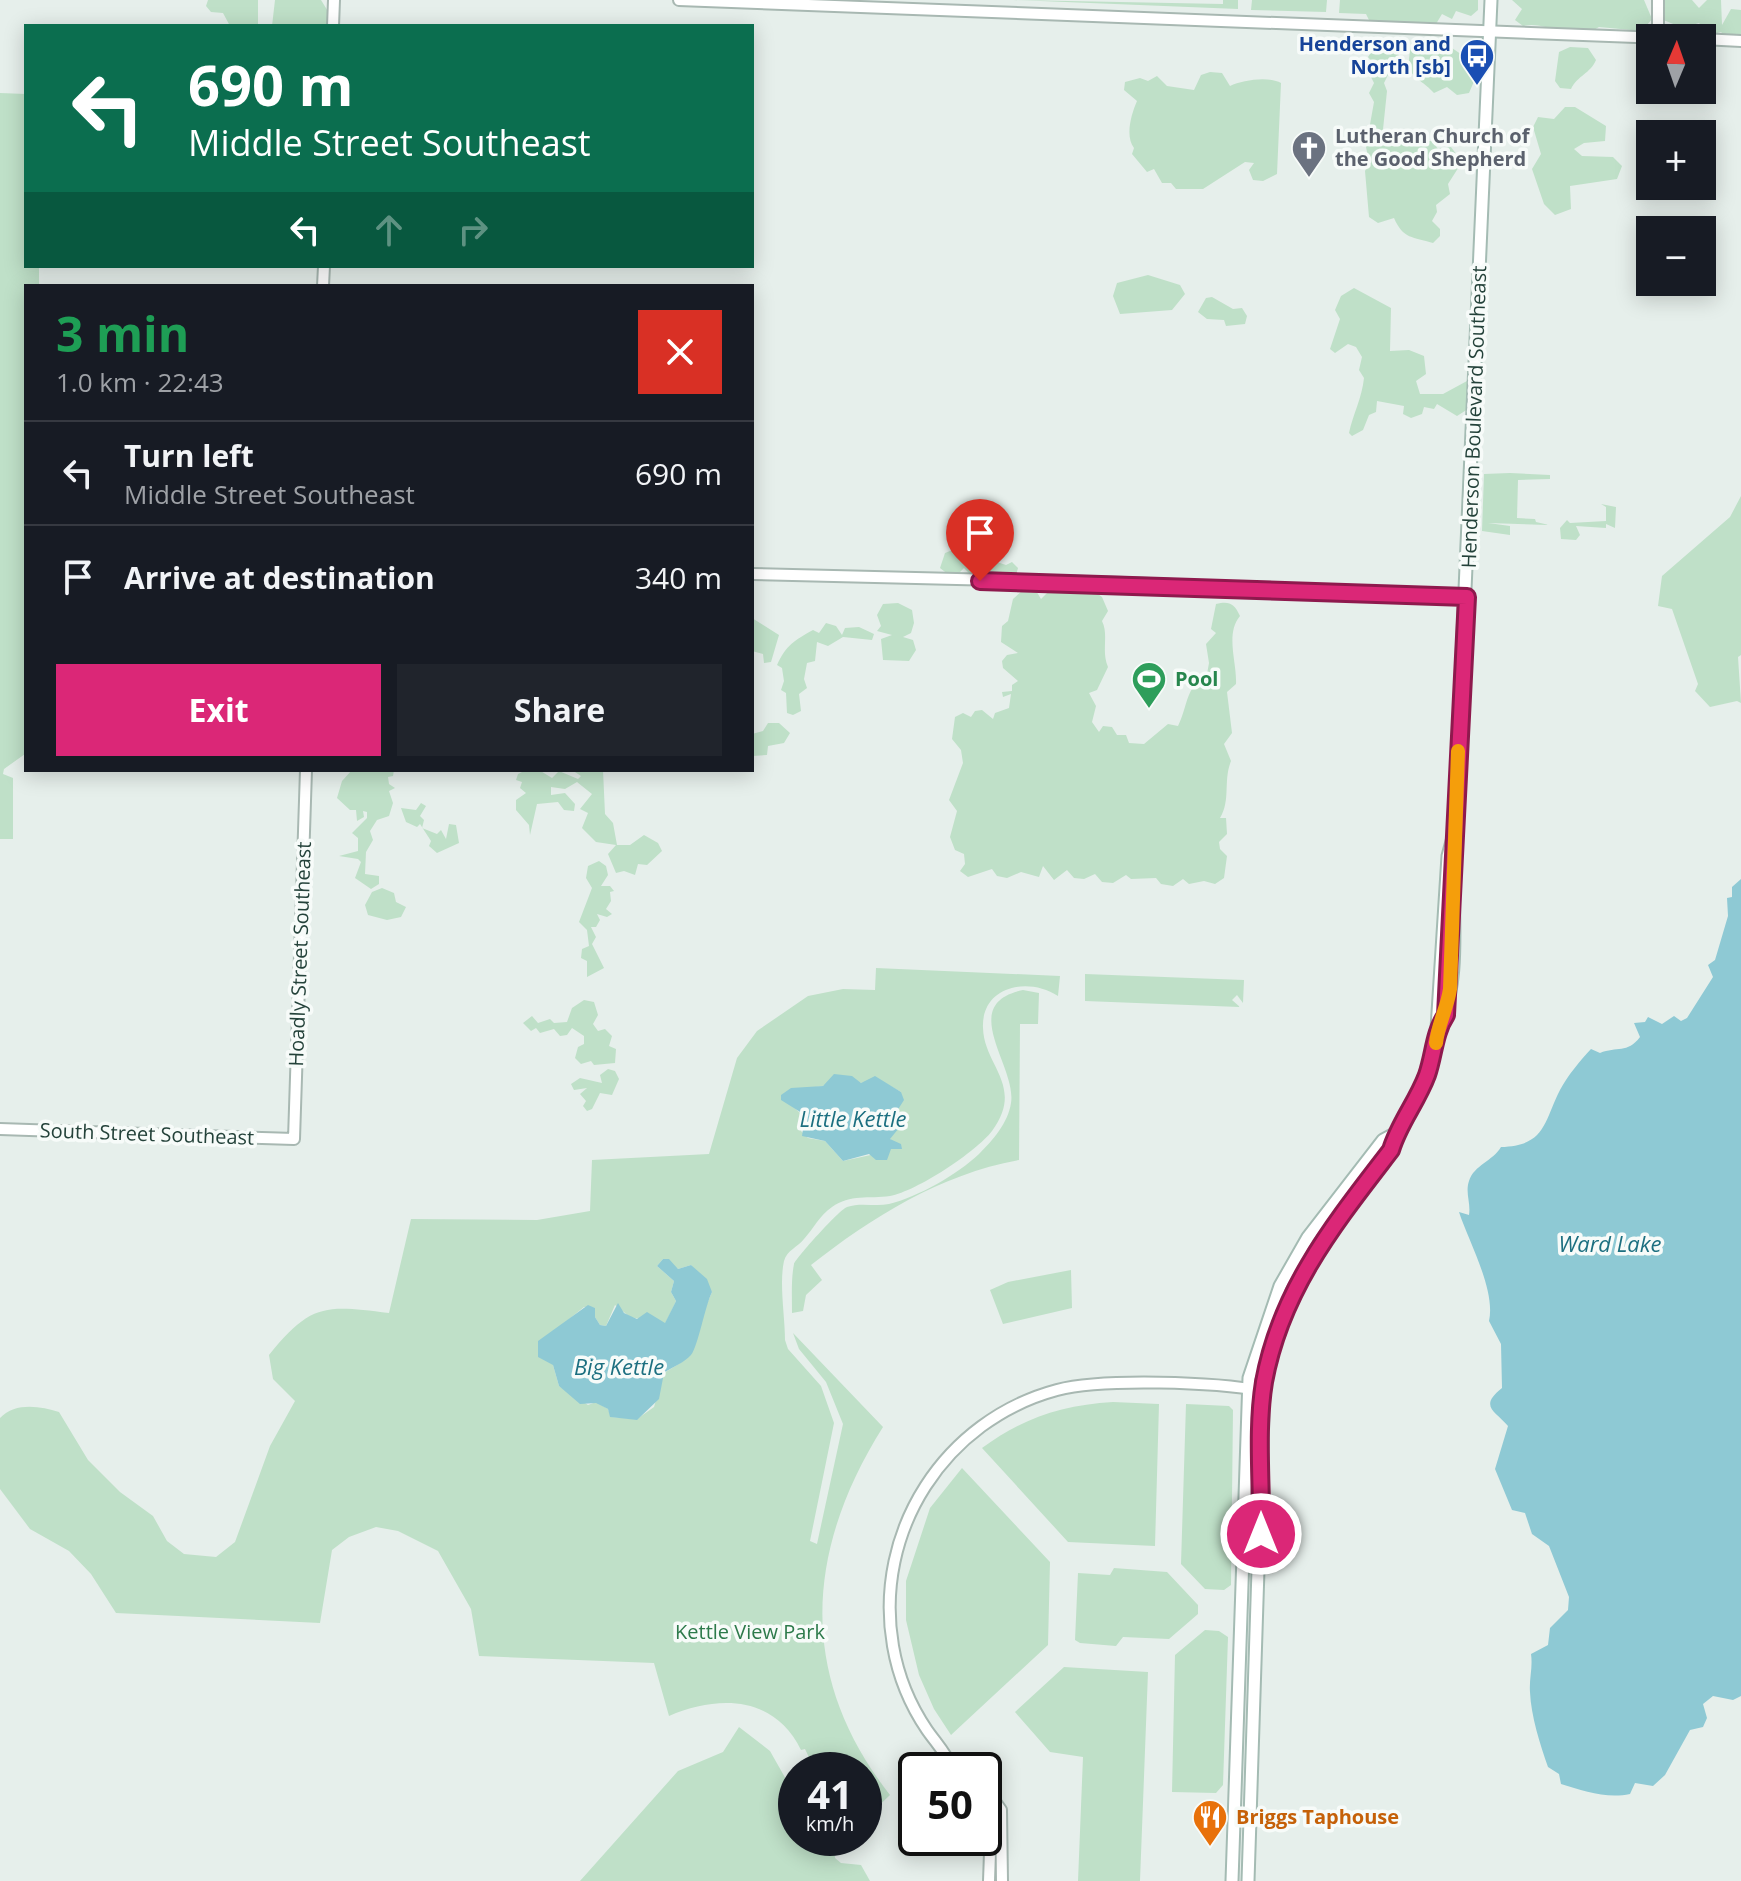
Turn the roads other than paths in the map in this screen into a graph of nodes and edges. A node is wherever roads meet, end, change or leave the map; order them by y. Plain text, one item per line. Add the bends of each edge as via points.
1 (334, 0) edge
2 (679, 0) edge
3 (1491, 0) edge
4 (1658, 0) edge
5 (333, 24) edge
6 (1659, 24) edge
7 (1489, 31) junction
8 (1636, 37) edge
9 (1716, 40) edge
10 (1741, 41) edge
11 (754, 574) edge
12 (1467, 597) junction
13 (306, 772) edge
14 (0, 1129) edge
15 (1396, 1133) junction
16 (294, 1139) joint
17 (1248, 1388) junction
18 (1263, 1391) junction
19 (944, 1752) edge
20 (990, 1856) edge
21 (1002, 1856) edge
22 (989, 1881) edge
23 (1002, 1881) edge
24 (1232, 1881) edge
25 (1248, 1881) edge

1 - 5 street
2 - 7 street
3 - 7 main road, Henderson Boulevard Southeast
4 - 6 street
7 - 8 street
7 - 12 main road, Henderson Boulevard Southeast
9 - 10 street
11 - 12 street
12 - 15 main road, Henderson Boulevard Southeast via 1437,1029 1427,1074
13 - 16 street, Hoadly Street Southeast
14 - 16 street, South Street Southeast
15 - 17 main road, Henderson Boulevard Southeast via 1383,1140 1308,1237 1280,1286
15 - 18 main road, Henderson Boulevard Southeast via 1391,1150 1294,1286 1272,1343
17 - 18 street
17 - 19 street via 1115,1383 1059,1389 983,1424 934,1471 902,1530 891,1576 889,1616 909,1698
17 - 24 main road, Henderson Boulevard Southeast
18 - 25 main road, Henderson Boulevard Southeast
20 - 22 street
21 - 23 street

